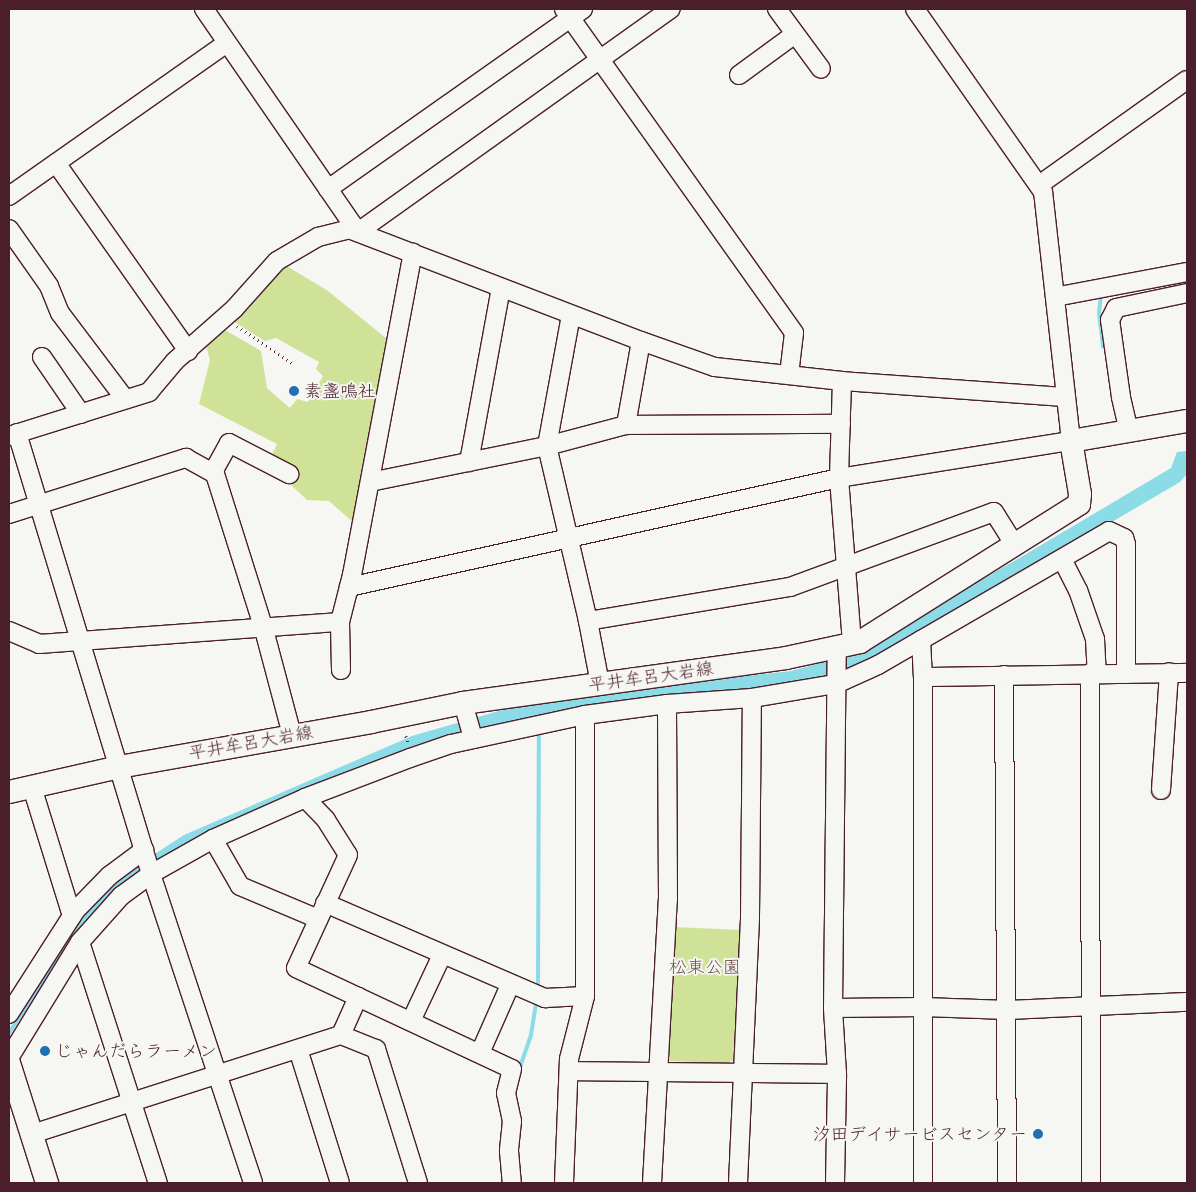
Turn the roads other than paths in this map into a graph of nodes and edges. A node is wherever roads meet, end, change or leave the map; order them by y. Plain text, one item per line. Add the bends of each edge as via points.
1 (204, 9) edge
2 (672, 9) edge
3 (777, 9) edge
4 (916, 9) edge
5 (572, 12) edge
6 (795, 34) junction
7 (227, 43) junction
8 (600, 59) junction
9 (820, 69) dead end
10 (739, 75) dead end
11 (1187, 80) edge
12 (56, 163) junction
13 (1039, 185) junction
14 (328, 189) junction
15 (9, 196) edge
16 (9, 229) edge
17 (358, 232) junction
18 (413, 253) junction
19 (1187, 272) edge
20 (501, 288) junction
21 (1187, 293) edge
22 (1055, 297) junction
23 (571, 315) junction
24 (641, 341) junction
25 (188, 351) junction
26 (42, 357) dead end
27 (789, 375) junction
28 (842, 381) junction
29 (125, 398) junction
30 (1065, 398) junction
31 (81, 414) junction
32 (1187, 421) edge
33 (840, 424) junction
34 (626, 425) junction
35 (1129, 432) junction
36 (13, 435) edge
37 (1071, 442) junction
38 (547, 446) junction
39 (469, 462) junction
40 (214, 472) junction
41 (289, 474) dead end
42 (839, 478) junction
43 (370, 482) junction
44 (40, 504) junction
45 (9, 514) edge
46 (569, 537) junction
47 (1015, 545) junction
48 (1062, 558) junction
49 (847, 565) junction
50 (349, 587) junction
51 (588, 621) junction
52 (340, 622) junction
53 (263, 626) junction
54 (9, 631) edge
55 (921, 640) junction
56 (81, 642) junction
57 (842, 649) junction
58 (341, 670) dead end
59 (1169, 672) junction
60 (1187, 672) edge
61 (1094, 674) junction
62 (1126, 674) junction
63 (923, 676) junction
64 (1004, 676) junction
65 (837, 680) junction
66 (600, 684) junction
67 (752, 698) junction
68 (668, 704) junction
69 (465, 709) junction
70 (585, 715) junction
71 (292, 735) junction
72 (473, 740) junction
73 (119, 767) junction
74 (32, 787) junction
75 (1162, 790) dead end
76 (9, 792) edge
77 (305, 798) junction
78 (213, 839) junction
79 (144, 850) junction
80 (152, 874) junction
81 (322, 911) junction
82 (72, 916) junction
83 (80, 942) junction
84 (442, 955) junction
85 (510, 985) junction
86 (585, 996) junction
87 (358, 997) junction
88 (1187, 1002) edge
89 (923, 1007) junction
90 (1091, 1007) junction
91 (833, 1008) junction
92 (1008, 1010) junction
93 (9, 1014) edge
94 (411, 1021) junction
95 (341, 1035) junction
96 (298, 1049) junction
97 (480, 1053) junction
98 (9, 1058) edge
99 (9, 1062) edge
100 (570, 1071) junction
101 (660, 1072) junction
102 (741, 1072) junction
103 (217, 1074) junction
104 (837, 1074) junction
105 (132, 1101) junction
106 (32, 1134) junction
107 (47, 1183) edge
108 (158, 1183) edge
109 (253, 1183) edge
110 (340, 1183) edge
111 (418, 1183) edge
112 (512, 1183) edge
113 (564, 1183) edge
114 (652, 1183) edge
115 (738, 1183) edge
116 (835, 1183) edge
117 (923, 1183) edge
118 (1008, 1183) edge
119 (1092, 1183) edge

1 - 7 street
2 - 8 street
3 - 6 street
4 - 13 street
5 - 8 street
5 - 14 street
6 - 9 street
6 - 10 street
7 - 12 street
7 - 14 street
8 - 17 street
8 - 27 street via 794,333
11 - 13 street
12 - 15 street
12 - 25 street
13 - 22 street via 1043,192
14 - 17 street
16 - 29 street via 50,286 60,313
17 - 18 street
17 - 25 street via 349,229 318,237 285,254 225,319
18 - 20 street
18 - 43 street
19 - 22 street
20 - 23 street
20 - 39 street
21 - 35 street via 1116,308 1110,320
22 - 30 street
23 - 24 street
23 - 38 street
24 - 27 street via 715,367
24 - 34 street
25 - 29 street via 149,392
26 - 31 street
27 - 28 street
28 - 30 street
28 - 33 street
29 - 31 street
30 - 37 street
31 - 36 street
32 - 35 main road
33 - 34 street
33 - 42 street
34 - 38 street
35 - 37 main road
36 - 44 street
37 - 42 street
37 - 47 main road, 平井牟呂大岩線 via 1080,494 1078,504
38 - 39 street
38 - 46 street
39 - 43 street
40 - 41 street via 229,443
40 - 44 street via 186,458
40 - 53 street
42 - 46 street
42 - 49 street
43 - 50 street
44 - 45 street
44 - 56 street
46 - 50 street
46 - 51 street
47 - 49 street via 994,512
47 - 57 main road, 平井牟呂大岩線 via 860,642
48 - 55 street
48 - 61 street via 1078,590 1095,639
48 - 62 street via 1109,531 1124,538
49 - 51 street via 774,591
49 - 57 street
50 - 52 street
51 - 66 street
52 - 53 street
52 - 58 street
53 - 56 street
53 - 71 street
54 - 56 street via 39,644
55 - 63 street
55 - 65 street via 857,676
56 - 73 street
57 - 65 street
57 - 66 main road, 平井牟呂大岩線
59 - 60 street
59 - 62 street
59 - 75 street
61 - 62 street
61 - 64 street
61 - 90 street
63 - 64 street
63 - 89 street
64 - 92 street
65 - 67 street
65 - 91 street
66 - 69 main road, 平井牟呂大岩線
67 - 68 street
67 - 102 street via 750,917
68 - 70 street
68 - 101 street via 668,899
69 - 71 main road, 平井牟呂大岩線
69 - 72 street
70 - 72 street
70 - 86 street
71 - 73 main road, 平井牟呂大岩線
72 - 77 street via 410,758
73 - 74 main road, 平井牟呂大岩線
73 - 79 street
74 - 76 main road, 平井牟呂大岩線
74 - 82 street
77 - 78 street
77 - 81 street via 326,820 348,855
78 - 80 street
78 - 81 street via 240,886
79 - 80 street
79 - 82 street via 109,876
80 - 83 street via 121,896
80 - 103 street
81 - 84 street
81 - 87 street via 296,968
82 - 93 street
83 - 98 street
83 - 105 street
84 - 85 street
84 - 94 street
85 - 86 street via 545,998
85 - 97 street
86 - 100 street via 568,1059
87 - 94 street
87 - 95 street
88 - 90 street
89 - 91 street
89 - 92 street
89 - 117 street
90 - 92 street
90 - 119 street
91 - 104 street
92 - 118 street
94 - 97 street
95 - 96 street
95 - 111 street via 376,1049
96 - 103 street
96 - 110 street
97 - 112 street via 512,1069 506,1093 512,1120
99 - 106 main road
100 - 101 street
100 - 113 street
101 - 102 street
101 - 114 street
102 - 104 street
102 - 115 street
103 - 105 street
103 - 109 street
104 - 116 street
105 - 106 street
105 - 108 street
106 - 107 main road

